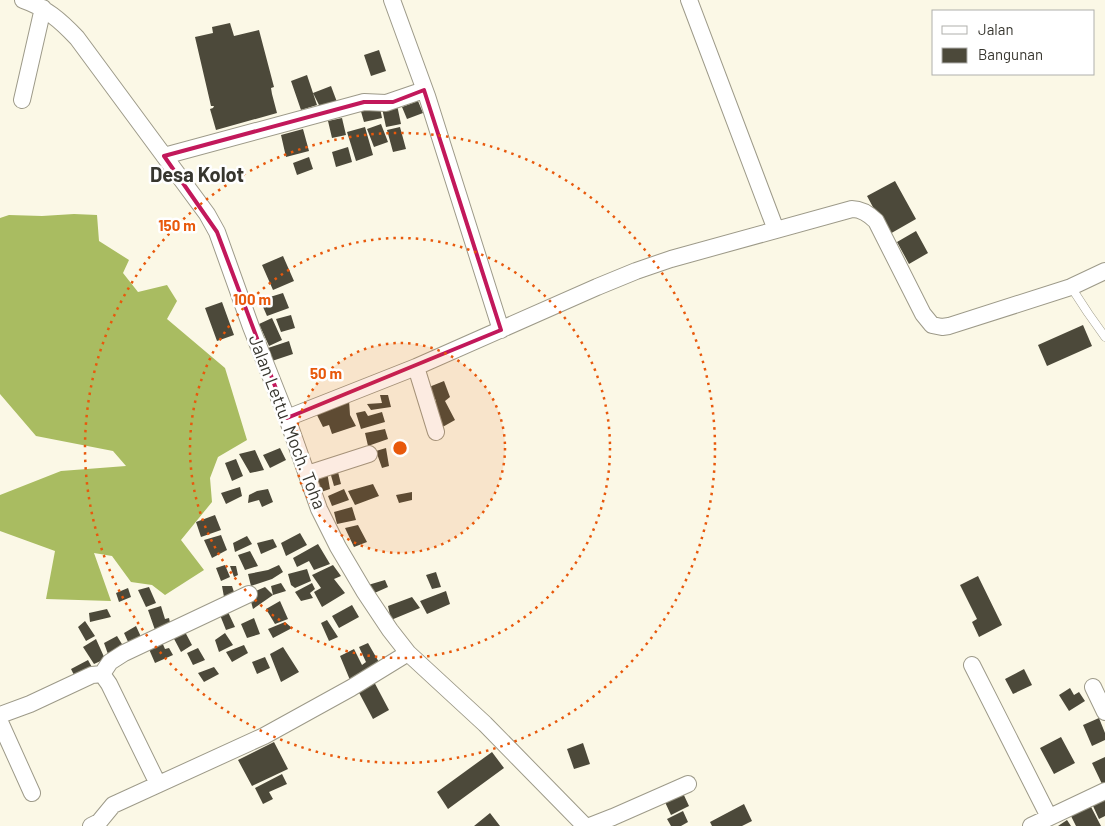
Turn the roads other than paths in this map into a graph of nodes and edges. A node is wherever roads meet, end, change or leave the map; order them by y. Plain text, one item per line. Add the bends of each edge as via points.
1 (23, 0) edge
2 (392, 0) edge
3 (689, 0) edge
4 (43, 8) junction
5 (424, 90) junction
6 (22, 100) dead end
7 (164, 156) junction
8 (776, 230) junction
9 (1105, 271) edge
10 (1071, 287) junction
11 (501, 330) junction
12 (1105, 337) edge
13 (416, 367) junction
14 (287, 418) junction
15 (436, 432) dead end
16 (368, 454) dead end
17 (307, 474) junction
18 (248, 594) dead end
19 (408, 653) junction
20 (972, 665) dead end
21 (102, 674) junction
22 (1093, 687) dead end
23 (1105, 712) edge
24 (0, 715) edge
25 (0, 722) edge
26 (158, 784) junction
27 (688, 784) dead end
28 (1105, 791) edge
29 (32, 793) dead end
30 (1049, 817) junction
31 (91, 826) edge
32 (585, 826) edge
33 (590, 826) edge
34 (1031, 826) edge

1 - 4 street, Jalan Lettu. Moch. Toha
2 - 5 street
3 - 8 street
4 - 6 street
4 - 7 street, Jalan Lettu. Moch. Toha via 77,38
5 - 7 street via 386,104 364,102
5 - 11 street
7 - 14 street, Jalan Lettu. Moch. Toha via 217,232
8 - 10 street via 852,209 869,214 876,221 923,314 932,325 942,327
8 - 11 street via 636,271
9 - 10 street
10 - 12 lane
11 - 13 street
13 - 14 street
13 - 15 street
14 - 17 street, Jalan Lettu. Moch. Toha
16 - 17 street
17 - 19 street, Jalan Lettu. Moch. Toha via 338,548
18 - 21 street via 124,653 110,662
19 - 26 street via 264,736
19 - 32 street, Jalan Lettu. Moch. Toha via 485,724
20 - 30 street
21 - 24 street via 92,675
21 - 26 street
22 - 23 street
25 - 29 street
26 - 31 street via 112,805
27 - 33 street
28 - 30 street
30 - 34 street

